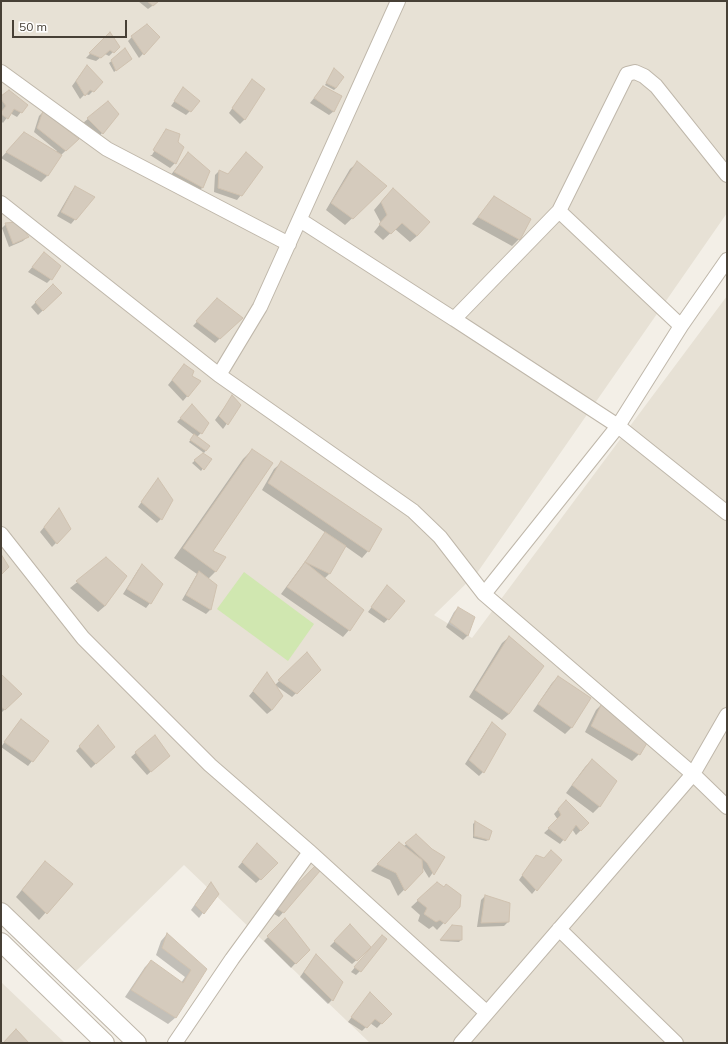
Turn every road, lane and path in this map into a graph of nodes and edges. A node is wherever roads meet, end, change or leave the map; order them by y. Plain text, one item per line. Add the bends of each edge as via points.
1 (398, 1) edge
2 (1, 72) edge
3 (727, 175) edge
4 (1, 203) edge
5 (559, 211) junction
6 (300, 220) junction
7 (289, 244) junction
8 (727, 260) edge
9 (454, 319) junction
10 (681, 326) junction
11 (219, 375) junction
12 (618, 426) junction
13 (727, 512) edge
14 (1, 534) edge
15 (484, 594) junction
16 (727, 715) edge
17 (693, 774) junction
18 (727, 807) edge
19 (310, 852) junction
20 (1, 912) edge
21 (558, 929) junction
22 (1, 942) edge
23 (486, 1012) junction
24 (105, 1043) edge
25 (137, 1043) edge
26 (175, 1043) edge
27 (461, 1043) edge
28 (676, 1043) edge

1 - 6 street
2 - 7 street via 107,149
3 - 5 street via 656,86 635,72 627,74
4 - 11 street
5 - 9 street
5 - 10 street
6 - 7 street
6 - 9 street
7 - 11 street via 260,307
8 - 10 street
9 - 12 street
10 - 12 street
11 - 15 street via 413,511 440,537
12 - 13 street
12 - 15 street
14 - 19 street via 83,638 210,766
15 - 17 street
16 - 17 street
17 - 18 street
17 - 21 street
19 - 23 street
19 - 26 street
20 - 25 street
21 - 23 street
21 - 28 street
22 - 24 street
23 - 27 street

